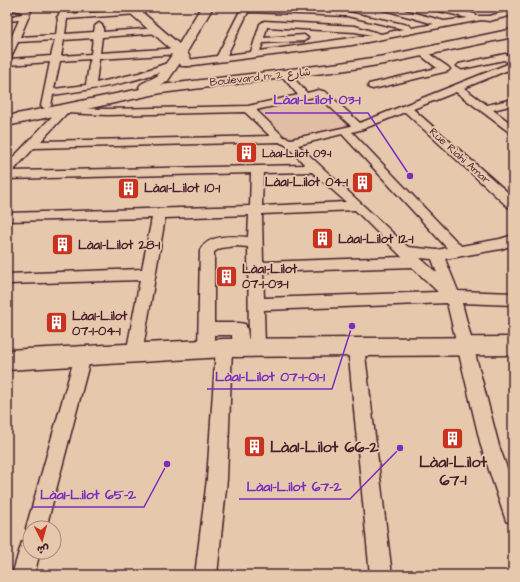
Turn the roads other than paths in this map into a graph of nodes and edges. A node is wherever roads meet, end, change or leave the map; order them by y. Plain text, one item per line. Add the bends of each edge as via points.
1 (11, 7) edge
2 (64, 7) edge
3 (207, 7) edge
4 (218, 7) edge
5 (384, 7) edge
6 (434, 7) edge
7 (501, 7) edge
8 (245, 8) edge
9 (274, 9) edge
10 (132, 10) edge
11 (513, 11) edge
12 (100, 15) junction
13 (26, 16) junction
14 (61, 17) junction
15 (481, 18) junction
16 (7, 19) edge
17 (444, 24) junction
18 (414, 29) junction
19 (512, 29) edge
20 (157, 31) junction
21 (98, 34) junction
22 (382, 36) junction
23 (60, 37) junction
24 (15, 40) junction
25 (259, 41) junction
26 (352, 42) junction
27 (422, 52) junction
28 (255, 54) junction
29 (7, 57) edge
30 (95, 57) junction
31 (221, 58) junction
32 (55, 60) junction
33 (513, 61) edge
34 (7, 62) edge
35 (513, 65) edge
36 (462, 66) dead end
37 (176, 71) junction
38 (286, 75) junction
39 (373, 86) dead end
40 (91, 87) junction
41 (456, 87) junction
42 (305, 96) junction
43 (47, 99) junction
44 (513, 102) edge
45 (406, 108) junction
46 (248, 109) junction
47 (484, 109) junction
48 (64, 110) junction
49 (7, 113) edge
50 (7, 121) edge
51 (358, 127) junction
52 (513, 130) edge
53 (345, 131) junction
54 (285, 141) junction
55 (33, 145) junction
56 (315, 168) junction
57 (257, 170) junction
58 (7, 171) edge
59 (7, 175) edge
60 (513, 204) edge
61 (358, 206) junction
62 (257, 210) junction
63 (159, 214) junction
64 (7, 217) edge
65 (513, 240) edge
66 (255, 242) junction
67 (404, 251) junction
68 (458, 252) junction
69 (437, 255) junction
70 (414, 262) junction
71 (256, 267) junction
72 (149, 274) junction
73 (7, 279) edge
74 (453, 297) junction
75 (513, 299) edge
76 (256, 304) junction
77 (227, 345) junction
78 (465, 346) junction
79 (513, 346) edge
80 (356, 347) junction
81 (134, 354) junction
82 (83, 356) junction
83 (7, 360) edge
84 (513, 514) edge
85 (38, 520) edge
86 (27, 560) edge
87 (23, 575) edge
88 (206, 575) edge
89 (381, 575) edge

1 - 13 street via 27,11
2 - 14 street
3 - 37 main road
4 - 37 main road
5 - 17 street
6 - 15 street
7 - 11 street
8 - 9 street
8 - 31 street
9 - 18 street via 347,14
10 - 12 street
10 - 20 main road
11 - 15 street via 489,19
12 - 14 street
12 - 21 street
13 - 16 street
13 - 24 street
14 - 23 street
15 - 17 street
17 - 18 street
18 - 22 street
19 - 27 main road, Boulevard n° شارع 2
19 - 37 main road, Boulevard n° شارع 2 via 334,64 205,78
20 - 21 street
20 - 37 main road
21 - 23 street
21 - 30 street
22 - 25 street via 355,29 264,24
22 - 26 street
23 - 24 street
23 - 32 street
24 - 29 street
25 - 26 street via 312,38
25 - 28 street
26 - 28 street
27 - 38 main road, Boulevard n° شارع 2
27 - 39 street via 445,69
28 - 31 street
30 - 32 street
30 - 37 street
30 - 40 street
31 - 37 street
32 - 34 street
32 - 43 street
33 - 36 street via 505,57
35 - 41 street
37 - 38 main road, Boulevard n° شارع 2
37 - 40 street via 154,72
37 - 43 main road, Boulevard n° شارع 2 via 146,86
37 - 48 main road, Boulevard n° شارع 2
38 - 42 street
40 - 43 street
41 - 45 street
41 - 47 street
42 - 46 street
42 - 51 street via 322,94
43 - 49 main road, Boulevard n° شارع 2
44 - 47 street
45 - 51 street
45 - 60 street, Rue Riahi Amar
46 - 48 street via 107,112
46 - 54 street
47 - 52 street
48 - 50 main road, Boulevard n° شارع 2
48 - 55 street
51 - 53 street
53 - 54 street
53 - 68 street
54 - 55 street
54 - 56 street
55 - 58 street
56 - 57 street
56 - 61 street
57 - 59 street
57 - 62 street
61 - 62 street
61 - 67 street
62 - 63 street
62 - 66 street
63 - 64 street
63 - 72 street
65 - 68 street
66 - 71 street
66 - 77 street via 219,243 211,245 207,250
67 - 69 street
67 - 70 street
68 - 69 street
69 - 74 street
70 - 71 street
70 - 74 street
71 - 76 street
72 - 73 street
72 - 81 street
74 - 75 street
74 - 76 street
74 - 78 street
76 - 77 street
77 - 80 main road
77 - 81 main road
77 - 88 street via 217,479
78 - 79 main road
78 - 80 main road
78 - 84 street via 490,446
80 - 89 street
81 - 82 main road
82 - 83 main road
82 - 85 street
86 - 87 street

